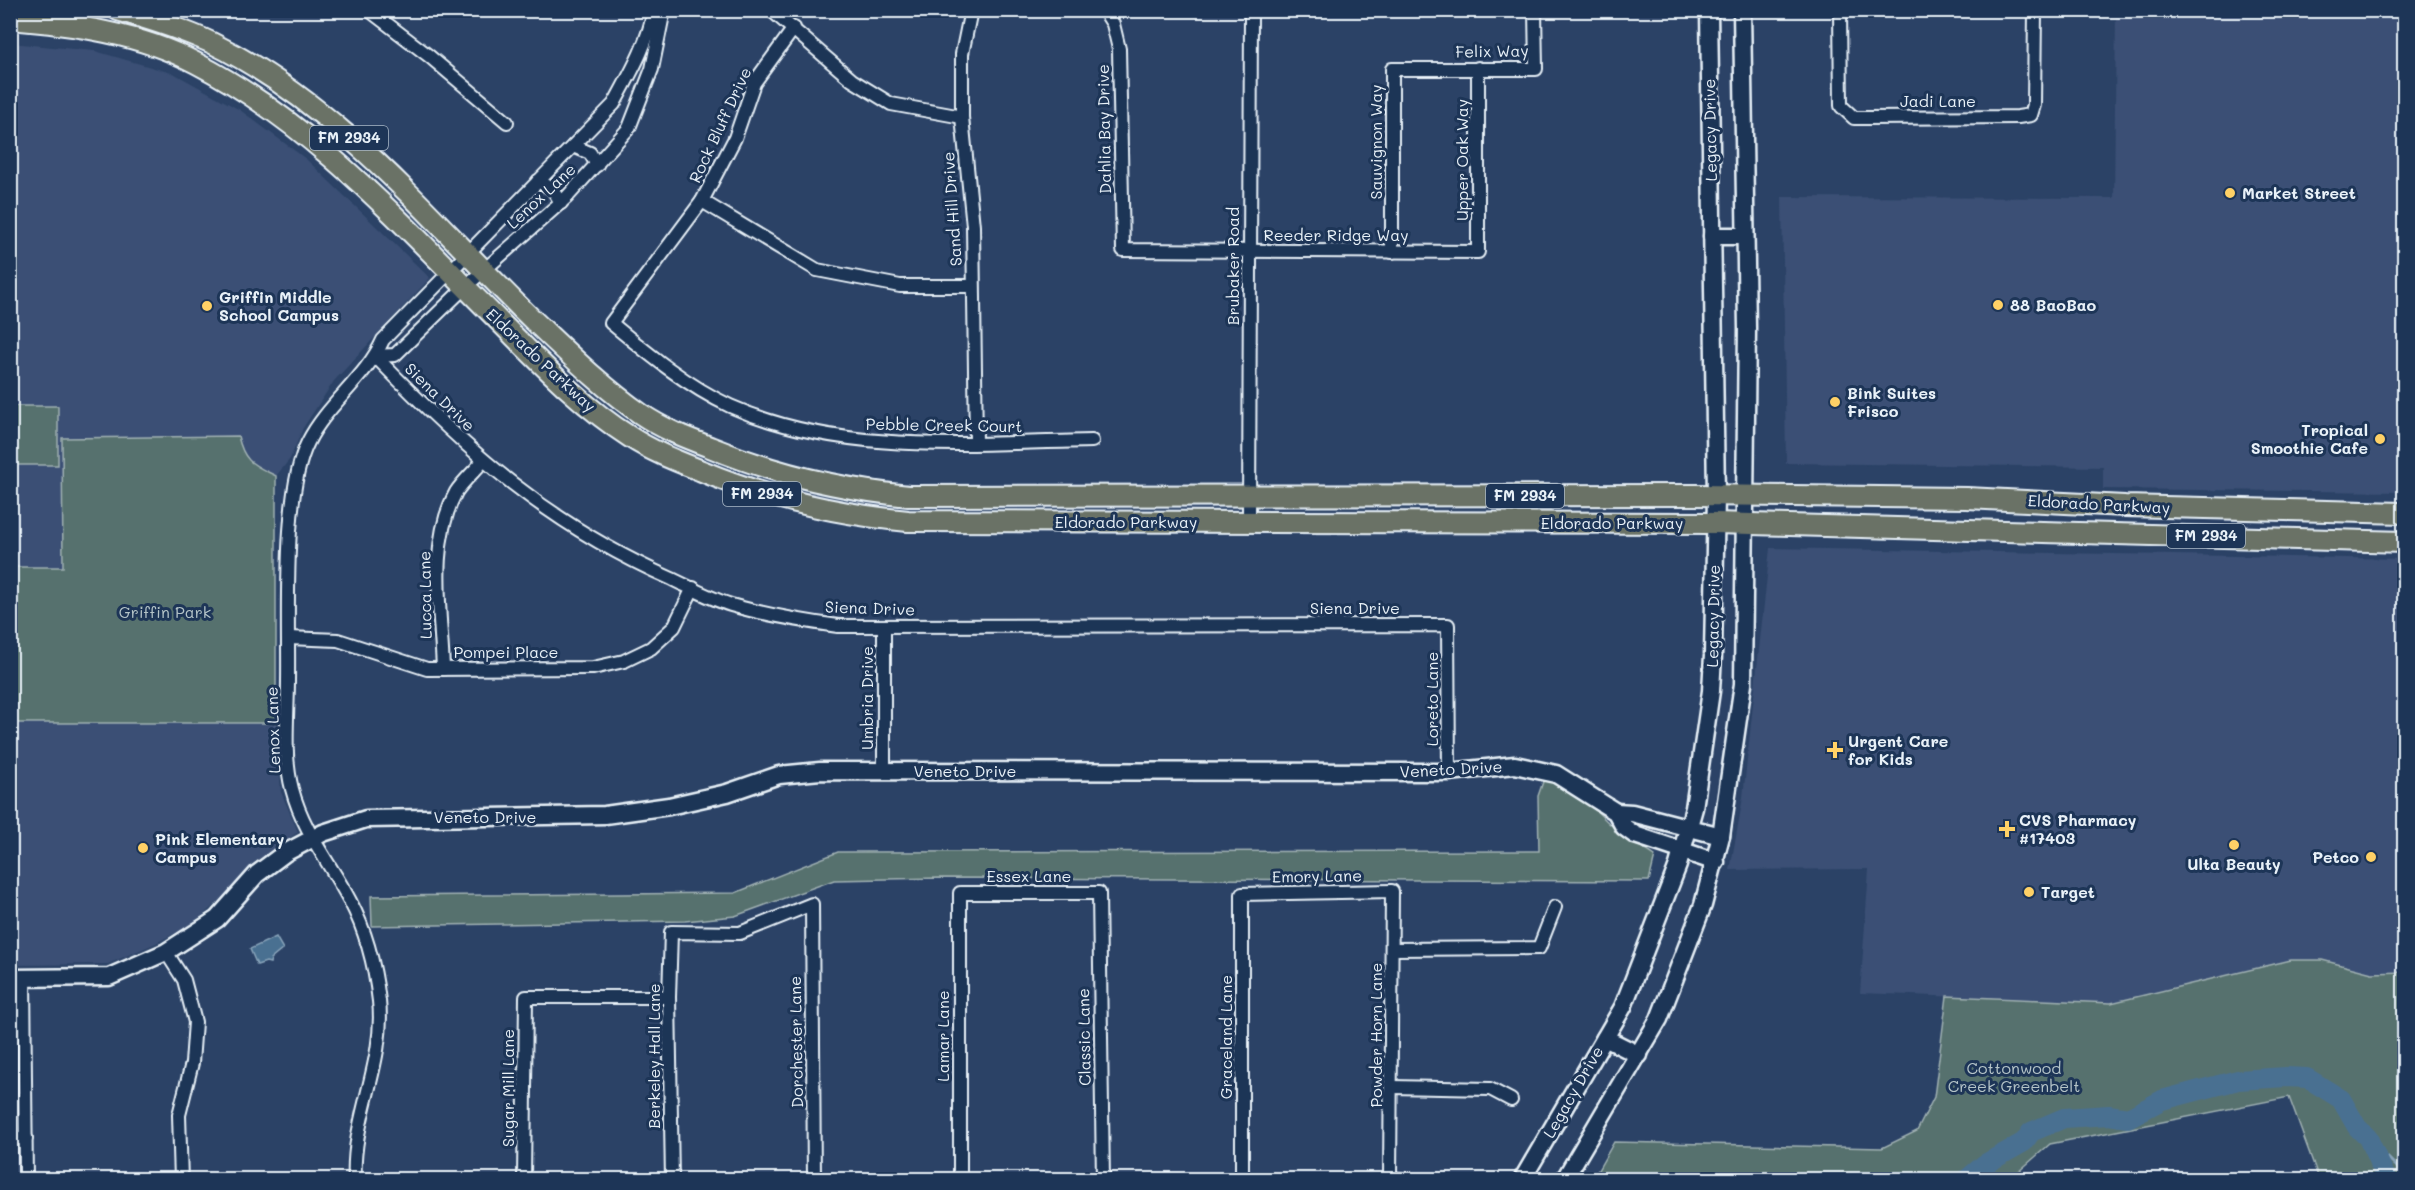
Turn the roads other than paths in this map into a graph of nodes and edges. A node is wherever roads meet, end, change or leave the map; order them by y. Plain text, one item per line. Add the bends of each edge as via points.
1 (117, 10) edge
2 (369, 10) edge
3 (654, 10) edge
4 (664, 10) edge
5 (771, 10) edge
6 (971, 10) edge
7 (1104, 10) edge
8 (1251, 10) edge
9 (1535, 10) edge
10 (1709, 10) edge
11 (1742, 10) edge
12 (1840, 10) edge
13 (2035, 10) edge
14 (84, 19) edge
15 (10, 20) edge
16 (794, 28) junction
17 (1478, 68) junction
18 (1392, 69) joint
19 (962, 117) junction
20 (507, 122) dead end
21 (573, 146) junction
22 (597, 165) junction
23 (538, 181) junction
24 (702, 201) junction
25 (561, 203) junction
26 (1712, 236) junction
27 (1745, 236) junction
28 (1123, 250) joint
29 (1249, 252) junction
30 (1392, 252) junction
31 (1478, 252) joint
32 (467, 254) junction
33 (483, 271) junction
34 (449, 272) junction
35 (973, 286) junction
36 (465, 287) junction
37 (611, 322) joint
38 (375, 356) junction
39 (1092, 441) dead end
40 (976, 443) junction
41 (483, 461) junction
42 (1716, 495) junction
43 (1249, 496) junction
44 (1745, 496) junction
45 (2271, 508) junction
46 (2293, 509) junction
47 (2404, 513) edge
48 (1249, 522) junction
49 (1715, 523) junction
50 (1745, 524) junction
51 (2279, 537) junction
52 (2404, 542) edge
53 (693, 588) junction
54 (1448, 625) joint
55 (884, 626) junction
56 (288, 638) junction
57 (443, 669) junction
58 (884, 771) junction
59 (1449, 772) junction
60 (1616, 812) junction
61 (1689, 829) junction
62 (1721, 836) junction
63 (311, 839) junction
64 (1682, 852) junction
65 (1716, 862) junction
66 (1392, 891) joint
67 (960, 893) joint
68 (1099, 893) joint
69 (1242, 894) joint
70 (812, 904) joint
71 (1555, 907) dead end
72 (1392, 949) junction
73 (166, 952) junction
74 (17, 978) edge
75 (669, 997) junction
76 (1605, 1038) junction
77 (1640, 1055) junction
78 (1392, 1087) junction
79 (1511, 1101) dead end
80 (10, 1138) edge
81 (26, 1138) junction
82 (26, 1179) edge
83 (181, 1179) edge
84 (355, 1179) edge
85 (524, 1179) edge
86 (672, 1179) edge
87 (814, 1179) edge
88 (960, 1179) edge
89 (1103, 1179) edge
90 (1240, 1179) edge
91 (1390, 1179) edge
92 (1406, 1179) edge
93 (1522, 1179) edge
94 (1564, 1179) edge

1 - 32 main road, Eldorado Parkway / FM 2934 via 213,43 285,87 394,178
2 - 20 street
3 - 21 street, Lenox Lane via 651,26 614,104
4 - 22 street, Lenox Lane via 652,69 629,128
5 - 16 street
6 - 19 street, Sand Hill Drive via 962,54
7 - 28 street, Dahlia Bay Drive via 1113,24 1120,68
8 - 29 street, Brubaker Road
9 - 17 street, Felix Way via 1536,69
10 - 26 main road, Legacy Drive
11 - 27 main road, Legacy Drive
12 - 13 street, Jadi Lane via 1841,106 1846,113 1860,118 2031,115
14 - 15 main road, Eldorado Parkway / FM 2934
14 - 34 main road, Eldorado Parkway / FM 2934 via 195,62 257,100 322,147
16 - 19 street via 852,80 891,104
16 - 24 street, Rock Bluff Drive via 754,83 735,138
17 - 18 street, Felix Way
17 - 31 street, Upper Oak Way
18 - 30 street, Sauvignon Way
19 - 35 street, Sand Hill Drive via 973,226
21 - 22 street via 590,153
21 - 23 street, Lenox Lane
22 - 25 street, Lenox Lane
23 - 25 street via 553,189
23 - 32 street, Lenox Lane
24 - 35 street via 817,270 900,286
24 - 37 street, Rock Bluff Drive
25 - 33 street, Lenox Lane
26 - 27 main road
26 - 42 main road, Legacy Drive
27 - 44 main road, Legacy Drive
28 - 29 street, Reeder Ridge Way
29 - 30 street, Reeder Ridge Way
29 - 43 street, Brubaker Road
30 - 31 street, Reeder Ridge Way
32 - 33 main road, Eldorado Parkway / FM 2934
32 - 34 street, Lenox Lane
33 - 36 street, Lenox Lane
33 - 43 main road, Eldorado Parkway / FM 2934 via 574,360 642,415 671,432 756,466 858,491 909,495
34 - 36 main road, Eldorado Parkway / FM 2934
34 - 38 street, Lenox Lane via 383,340
35 - 40 street, Sand Hill Drive
36 - 38 street, Lenox Lane via 395,354
36 - 48 main road, Eldorado Parkway / FM 2934 via 556,379 628,436 660,455 748,490 854,516 908,521
37 - 40 street, Pebble Creek Court via 655,360 729,405 794,427 863,441
38 - 41 street, Siena Drive
38 - 56 street, Lenox Lane via 342,393 308,442 293,499
39 - 40 street, Pebble Creek Court
41 - 53 street, Siena Drive via 578,531 643,567
41 - 57 street, Lucca Lane via 457,491 443,526 439,554
42 - 43 main road, Eldorado Parkway / FM 2934
42 - 44 main road, Eldorado Parkway / FM 2934
42 - 49 main road, Legacy Drive
43 - 48 street, Brubaker Road
44 - 45 main road, Eldorado Parkway / FM 2934 via 1967,498
44 - 50 main road, Legacy Drive
45 - 46 main road, Eldorado Parkway / FM 2934
45 - 51 main road
46 - 47 main road, Eldorado Parkway / FM 2934
46 - 51 main road
48 - 49 main road, Eldorado Parkway / FM 2934
49 - 50 main road, Eldorado Parkway / FM 2934
49 - 61 main road, Legacy Drive via 1711,691
50 - 51 main road, Eldorado Parkway / FM 2934
50 - 62 main road, Legacy Drive via 1743,684
51 - 52 main road, Eldorado Parkway / FM 2934
53 - 55 street, Siena Drive via 729,604 781,617 838,626
53 - 57 street, Pompei Place via 674,627 651,648 624,661 593,668
54 - 55 street, Siena Drive
54 - 59 street, Loreto Lane
55 - 58 street, Umbria Drive
56 - 57 street, Pompei Place via 338,640 408,665
56 - 63 street, Lenox Lane via 292,788
58 - 59 main road, Veneto Drive
58 - 63 main road, Veneto Drive via 779,775 728,793 669,807 605,816 366,819
59 - 60 main road, Veneto Drive via 1515,765 1556,774
60 - 61 main road, Veneto Drive
60 - 64 main road, Veneto Drive via 1635,835
61 - 62 main road, Veneto Drive
61 - 64 main road, Legacy Drive
62 - 65 main road, Legacy Drive
63 - 73 main road, Veneto Drive via 257,874 217,918
63 - 84 street, Lenox Lane via 350,902 371,957 379,1003 377,1052 353,1158
64 - 65 main road, Veneto Drive
64 - 76 main road, Legacy Drive via 1623,1007
65 - 77 main road, Legacy Drive via 1659,1019
66 - 69 street, Emory Lane
66 - 72 street, Powder Horn Lane
67 - 68 street, Essex Lane
67 - 88 street, Lamar Lane
68 - 89 street, Classic Lane
69 - 90 street, Graceland Lane
70 - 75 street, Berkeley Hall Lane via 740,933 671,932
70 - 87 street, Dorchester Lane
71 - 72 street via 1539,948
72 - 78 street, Powder Horn Lane
73 - 74 main road, Veneto Drive via 109,976
73 - 83 street via 184,980 195,1022 192,1063 179,1115
74 - 81 street
75 - 85 street, Sugar Mill Lane via 526,998
75 - 86 street, Berkeley Hall Lane
76 - 77 main road
76 - 93 main road, Legacy Drive
77 - 94 main road, Legacy Drive
78 - 79 street via 1490,1089
78 - 91 street, Powder Horn Lane
80 - 81 street
81 - 82 street
91 - 92 street

